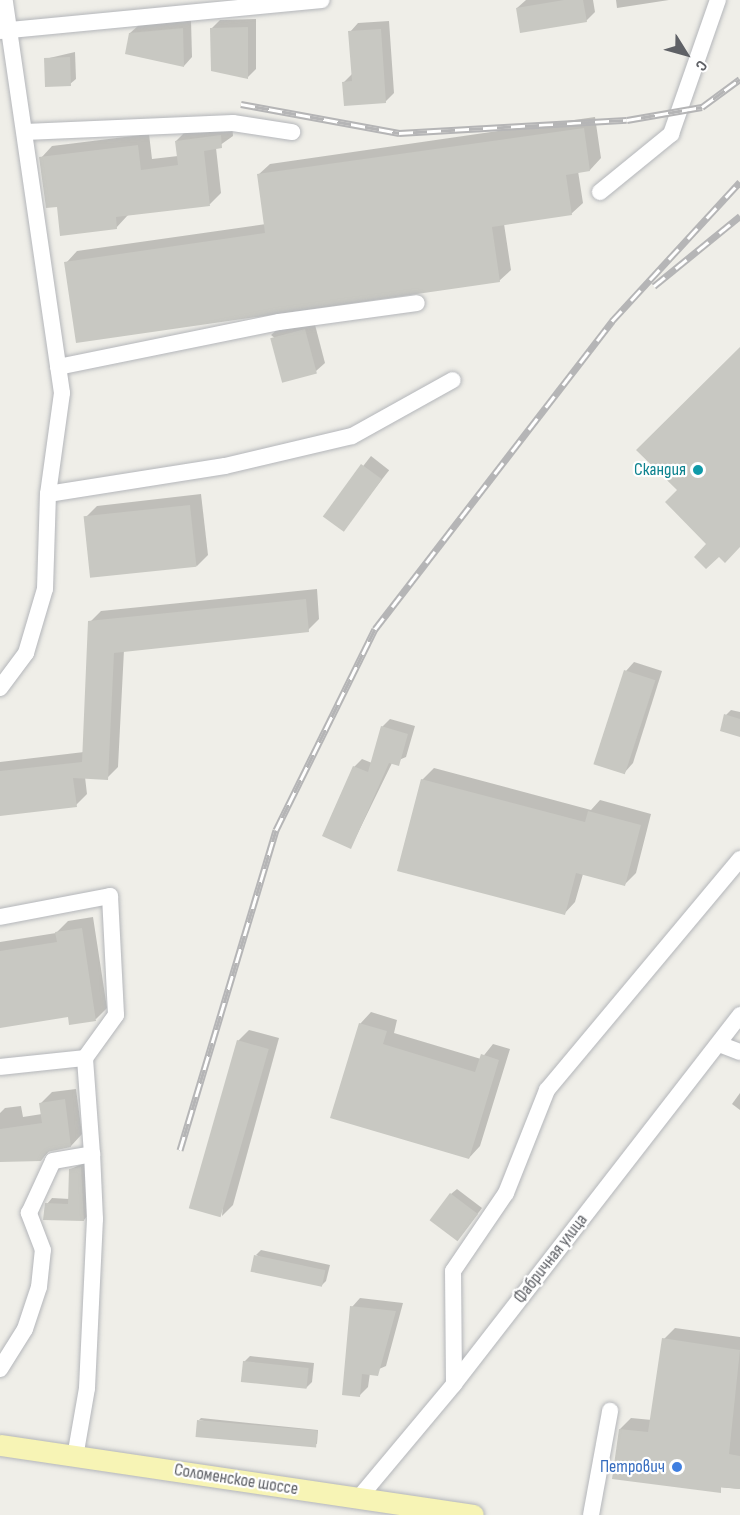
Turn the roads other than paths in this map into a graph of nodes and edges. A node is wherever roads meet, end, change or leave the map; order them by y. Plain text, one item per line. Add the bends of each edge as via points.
1 (5, 0) edge
2 (322, 0) edge
3 (718, 0) edge
4 (5, 31) edge
5 (25, 132) junction
6 (292, 132) dead end
7 (600, 192) dead end
8 (417, 303) dead end
9 (58, 366) junction
10 (453, 380) dead end
11 (48, 494) junction
12 (0, 687) edge
13 (740, 860) edge
14 (0, 917) edge
15 (740, 1015) edge
16 (719, 1044) junction
17 (740, 1052) edge
18 (85, 1058) junction
19 (0, 1067) edge
20 (92, 1154) junction
21 (0, 1369) edge
22 (454, 1384) junction
23 (610, 1412) dead end
24 (0, 1445) edge
25 (75, 1457) junction
26 (358, 1499) junction
27 (473, 1515) edge
28 (591, 1515) edge

1 - 4 street
2 - 4 street
3 - 7 street via 672,134
4 - 5 street
5 - 6 street via 233,123
5 - 9 street
8 - 9 street via 279,322
9 - 11 street via 62,393
10 - 11 street via 352,436 225,466
11 - 12 street via 45,589 26,653
13 - 22 street via 547,1090 506,1193 453,1271
14 - 18 street via 110,896 116,1015
15 - 16 street, Фабричная улица
16 - 17 street
16 - 22 street, Фабричная улица
18 - 19 street
18 - 20 street
20 - 21 street via 53,1161 29,1213 43,1250 39,1287 25,1329
20 - 25 street via 95,1219 87,1388
22 - 26 street, Фабричная улица
23 - 28 street
24 - 25 main road, Соломенское шоссе
25 - 26 main road, Соломенское шоссе
26 - 27 main road, Соломенское шоссе

